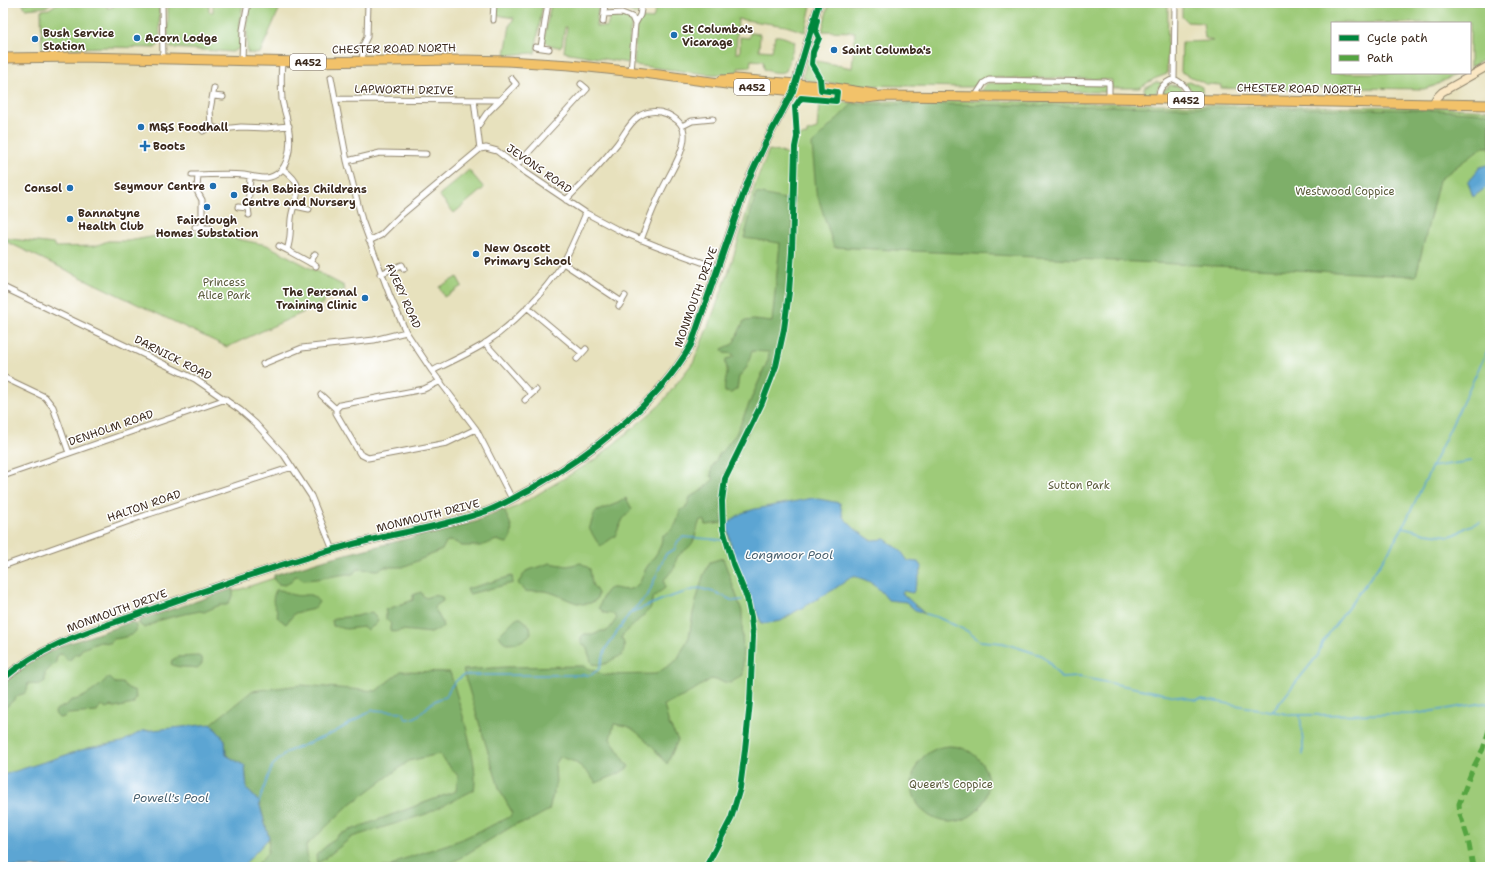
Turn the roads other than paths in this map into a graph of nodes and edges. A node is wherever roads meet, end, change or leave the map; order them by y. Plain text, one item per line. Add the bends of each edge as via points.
1 (162, 3) edge
2 (248, 3) edge
3 (368, 3) edge
4 (494, 3) edge
5 (548, 3) edge
6 (605, 3) edge
7 (819, 3) edge
8 (1175, 3) edge
9 (642, 4) dead end
10 (604, 14) junction
11 (493, 20) dead end
12 (603, 22) dead end
13 (635, 24) junction
14 (549, 49) dead end
15 (3, 58) edge
16 (163, 59) junction
17 (242, 60) junction
18 (364, 61) junction
19 (282, 62) junction
20 (1490, 65) edge
21 (631, 72) junction
22 (331, 77) dead end
23 (511, 78) dead end
24 (1174, 79) junction
25 (581, 84) dead end
26 (214, 88) dead end
27 (794, 88) junction
28 (213, 96) junction
29 (223, 96) dead end
30 (975, 97) junction
31 (1108, 98) junction
32 (335, 99) junction
33 (474, 100) junction
34 (499, 100) junction
35 (1159, 100) junction
36 (1189, 100) junction
37 (1438, 103) junction
38 (1490, 105) edge
39 (713, 119) dead end
40 (211, 126) junction
41 (289, 126) junction
42 (478, 126) junction
43 (682, 126) junction
44 (203, 131) dead end
45 (480, 149) junction
46 (426, 154) dead end
47 (347, 161) junction
48 (516, 166) junction
49 (283, 169) junction
50 (250, 177) junction
51 (566, 200) junction
52 (295, 206) junction
53 (238, 207) dead end
54 (248, 208) junction
55 (309, 209) dead end
56 (586, 213) junction
57 (249, 215) dead end
58 (195, 227) dead end
59 (202, 227) junction
60 (210, 228) dead end
61 (641, 240) junction
62 (369, 241) junction
63 (279, 246) dead end
64 (287, 250) junction
65 (315, 254) dead end
66 (310, 262) junction
67 (563, 263) junction
68 (402, 265) dead end
69 (316, 266) dead end
70 (718, 268) junction
71 (380, 274) junction
72 (3, 287) edge
73 (625, 296) dead end
74 (527, 307) junction
75 (406, 332) junction
76 (485, 343) junction
77 (586, 349) dead end
78 (582, 353) junction
79 (576, 359) dead end
80 (263, 364) dead end
81 (432, 371) junction
82 (3, 377) edge
83 (441, 382) junction
84 (322, 395) dead end
85 (226, 399) junction
86 (525, 400) dead end
87 (336, 409) junction
88 (476, 429) junction
89 (69, 453) junction
90 (292, 466) junction
91 (3, 476) edge
92 (512, 499) junction
93 (333, 550) junction
94 (3, 566) edge
95 (3, 679) edge

1 - 16 street
2 - 17 street via 243,30
3 - 18 street via 367,37 362,47
4 - 11 street
5 - 14 street via 538,47
6 - 10 street
7 - 27 street, MONMOUTH DRIVE
8 - 24 street
9 - 13 street
10 - 12 street
10 - 13 street via 628,14
13 - 21 street
15 - 16 highway, CHESTER ROAD NORTH / A452
16 - 17 highway, CHESTER ROAD NORTH / A452
17 - 19 highway, CHESTER ROAD NORTH / A452
18 - 19 highway, CHESTER ROAD NORTH / A452
18 - 21 highway, CHESTER ROAD NORTH / A452 via 507,61
19 - 41 street via 282,100
20 - 37 street via 1446,90 1438,96
21 - 27 highway, CHESTER ROAD NORTH / A452 via 712,82 735,78
22 - 32 street, AVERY ROAD
23 - 34 street via 516,84
24 - 35 street via 1160,88
24 - 36 street via 1187,88
25 - 48 street via 587,89
26 - 28 street
27 - 30 highway, CHESTER ROAD NORTH / A452 via 865,98
27 - 70 street, MONMOUTH DRIVE via 754,168
28 - 29 street
28 - 40 street via 210,110
30 - 31 highway, CHESTER ROAD NORTH / A452
30 - 31 street via 989,80 1106,82 1110,85
31 - 35 highway, CHESTER ROAD NORTH / A452
32 - 33 street, LAPWORTH DRIVE
32 - 47 street, AVERY ROAD
33 - 34 street, LAPWORTH DRIVE
33 - 42 street
34 - 42 street
35 - 36 highway, CHESTER ROAD NORTH / A452
36 - 37 highway, CHESTER ROAD NORTH / A452
37 - 38 highway, CHESTER ROAD NORTH / A452
39 - 43 street via 692,121
40 - 41 street via 222,129
40 - 44 street
41 - 49 street via 288,150
42 - 45 street
43 - 51 street via 661,112 651,111 639,116 595,171
43 - 61 street via 684,140 680,153
45 - 48 street, JEVONS ROAD via 497,151
45 - 62 street via 401,215 381,236
46 - 47 street via 380,152
47 - 62 street, AVERY ROAD
48 - 51 street, JEVONS ROAD
49 - 50 street via 271,177
49 - 52 street via 292,176 298,188
50 - 54 street
50 - 59 street via 195,175 197,191 202,200
51 - 56 street, JEVONS ROAD
52 - 55 street
52 - 64 street
53 - 54 street
54 - 57 street
56 - 61 street, JEVONS ROAD
56 - 67 street
58 - 59 street
59 - 60 street
61 - 70 street, JEVONS ROAD
62 - 71 street, AVERY ROAD
63 - 64 street
64 - 66 street
65 - 66 street
66 - 69 street
67 - 73 street via 620,304
67 - 74 street
68 - 71 street
70 - 92 street, MONMOUTH DRIVE via 691,345 669,379 621,425 588,451 552,477
71 - 75 street, AVERY ROAD
72 - 85 street, DARNICK ROAD via 195,379
74 - 76 street
74 - 78 street
75 - 80 street via 374,340 302,348 270,364
75 - 81 street, AVERY ROAD
76 - 81 street
76 - 86 street via 533,392
77 - 78 street
78 - 79 street
81 - 83 street, AVERY ROAD
82 - 89 street via 45,397 53,407
83 - 87 street via 424,389 340,405
83 - 88 street, AVERY ROAD
84 - 87 street
85 - 89 street, DENHOLM ROAD
85 - 90 street, DARNICK ROAD via 261,429
87 - 88 street via 337,416 360,454 368,458 447,443
88 - 92 street, AVERY ROAD
89 - 91 street, DENHOLM ROAD
90 - 93 street, DARNICK ROAD via 311,496
90 - 94 street, HALTON ROAD
92 - 93 street, MONMOUTH DRIVE via 489,511 467,518
93 - 95 street, MONMOUTH DRIVE via 208,590 56,644 29,659

